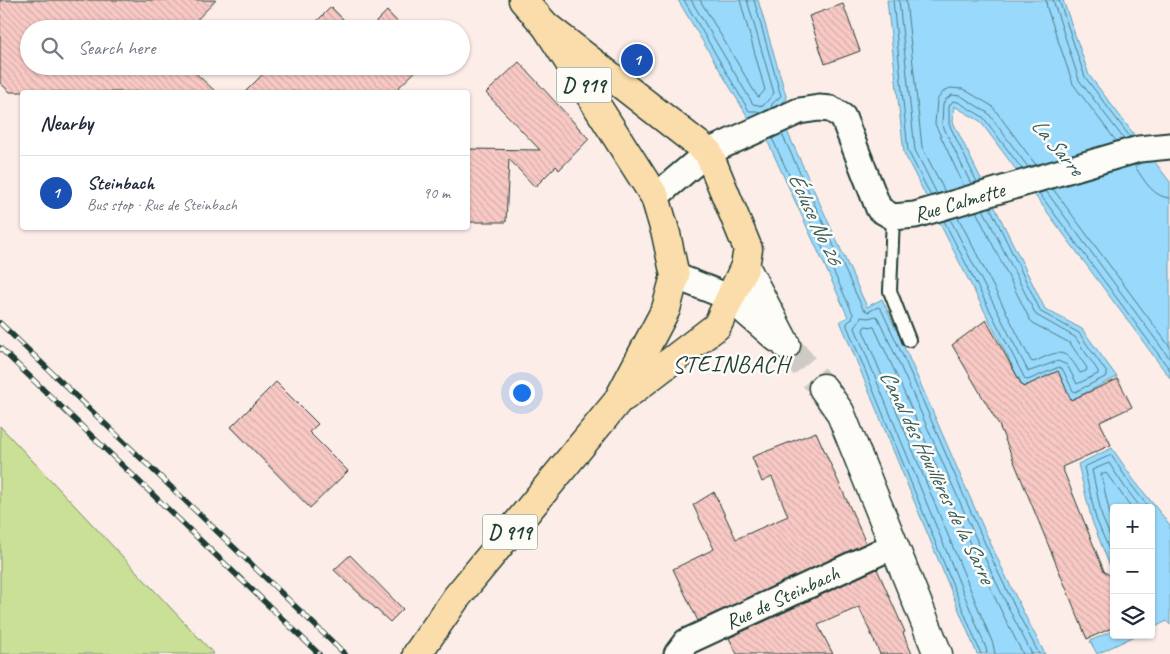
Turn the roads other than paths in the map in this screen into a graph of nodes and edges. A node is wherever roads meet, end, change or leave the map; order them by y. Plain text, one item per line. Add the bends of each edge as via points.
1 (523, 0) edge
2 (546, 26) junction
3 (726, 143) junction
4 (1170, 146) edge
5 (655, 197) junction
6 (904, 216) junction
7 (745, 266) junction
8 (675, 276) junction
9 (731, 298) junction
10 (909, 340) dead end
11 (823, 388) tunnel mouth
12 (617, 402) junction
13 (893, 546) junction
14 (420, 649) edge
15 (676, 654) edge
16 (938, 654) edge

1 - 2 main road, D 919
2 - 3 main road
2 - 5 main road, D 919
3 - 5 street
3 - 6 street, Rue Calmette via 804,110 832,108 843,117 879,209
3 - 7 main road via 748,249
4 - 6 street, Rue Calmette via 1139,149
5 - 8 main road
6 - 10 lane via 890,291
7 - 9 main road
7 - 9 street via 786,346
8 - 9 street
8 - 12 main road, D 919 via 666,308
9 - 12 main road, D 919 via 717,326
11 - 13 street via 840,412
12 - 14 main road, D 919 via 456,598
13 - 15 street, Rue de Steinbach via 686,642
13 - 16 street

